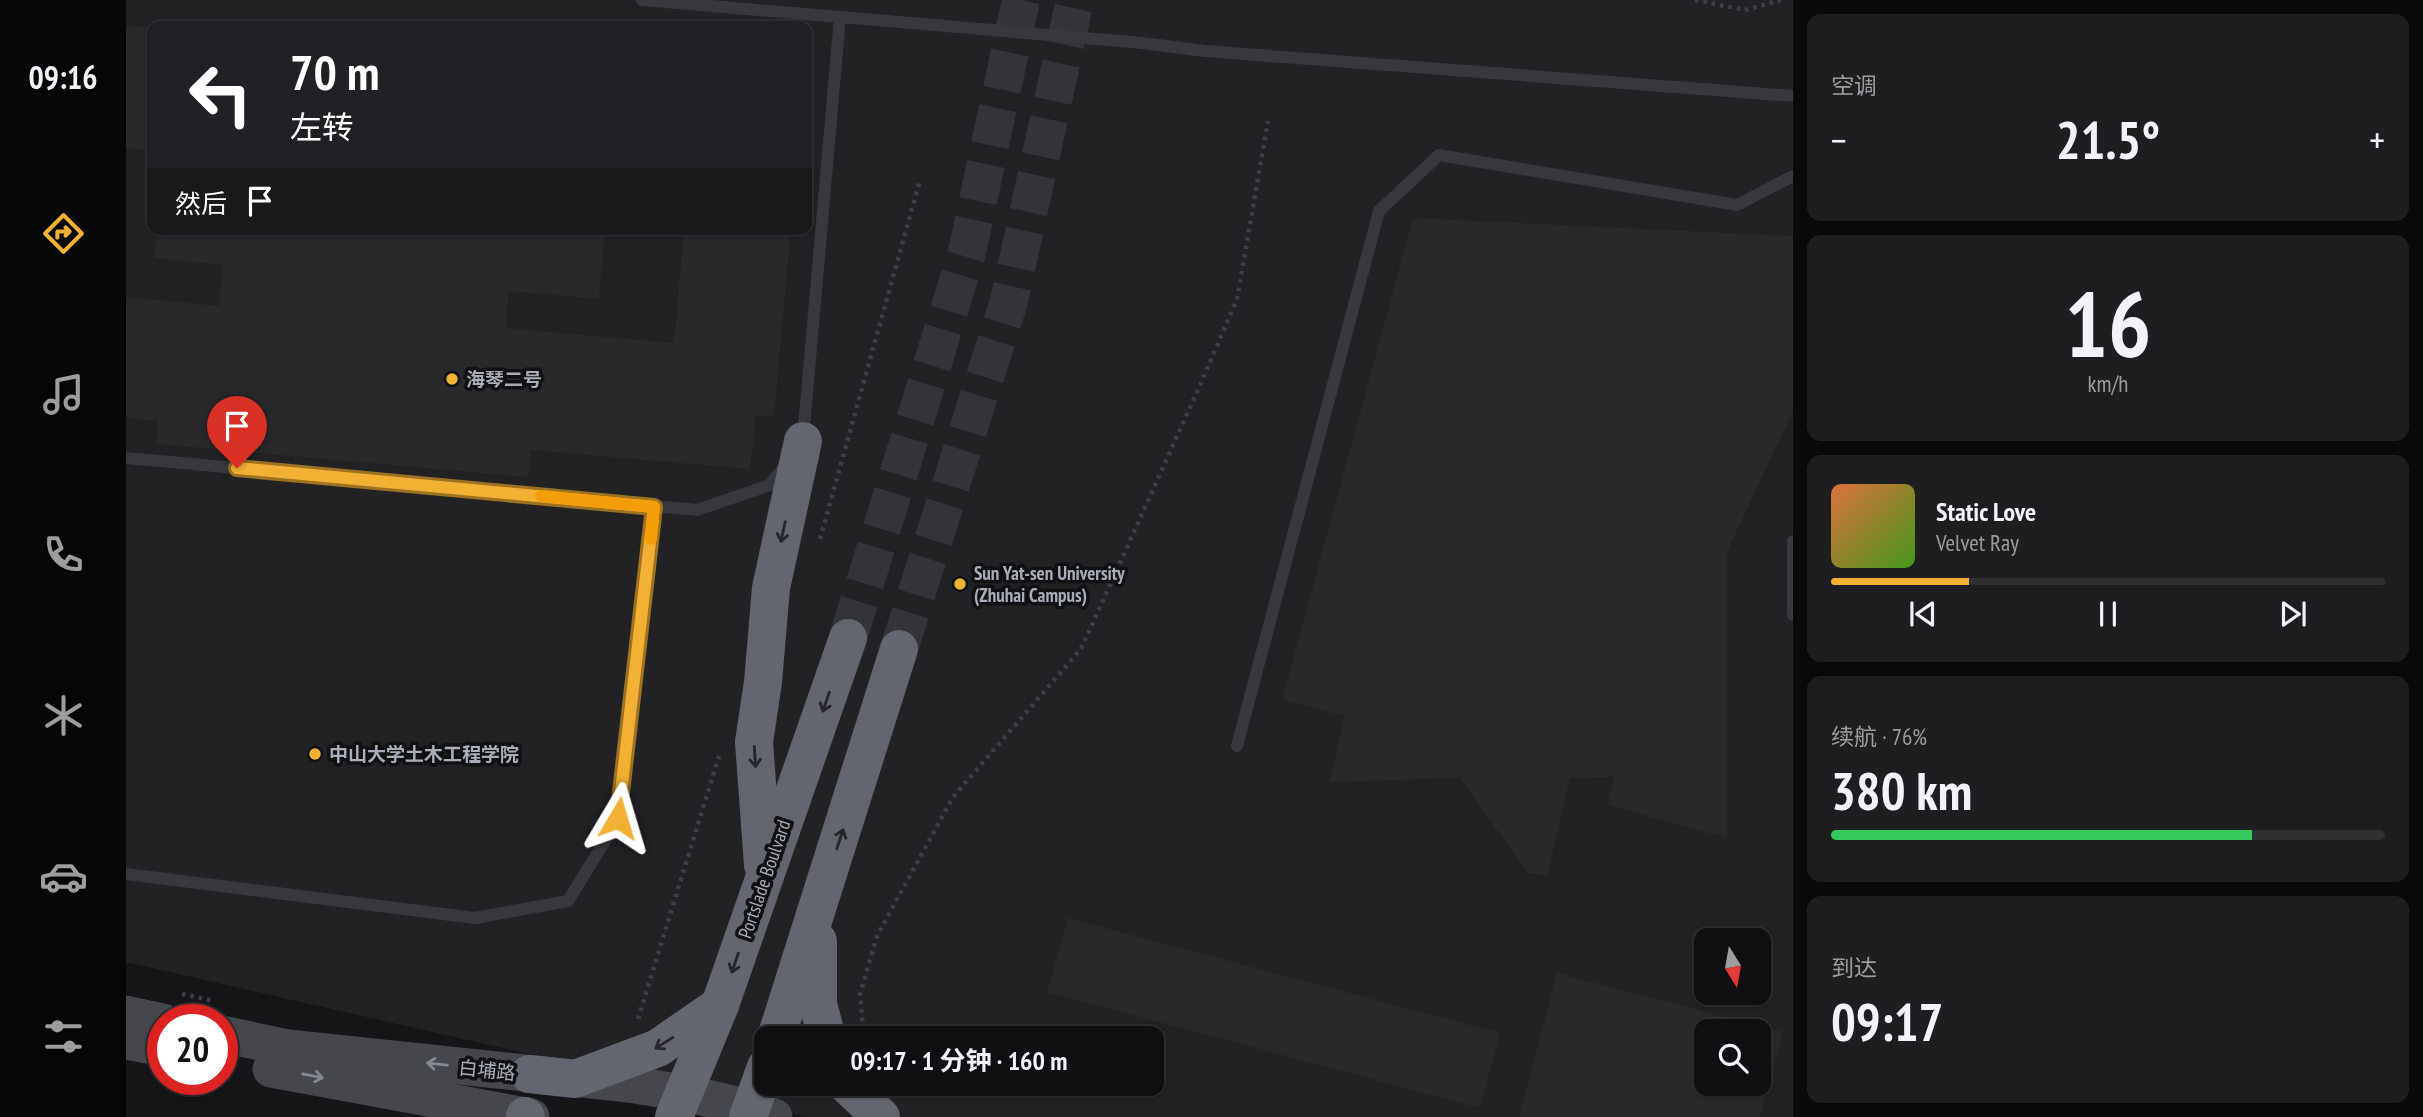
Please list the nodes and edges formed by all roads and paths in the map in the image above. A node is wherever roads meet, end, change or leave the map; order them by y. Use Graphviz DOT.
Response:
graph roads {
  1 [pos="642,0"];
  2 [pos="1695,0"];
  3 [pos="1781,0"];
  4 [pos="840,17"];
  5 [pos="1793,96"];
  6 [pos="1268,121"];
  7 [pos="1793,176"];
  8 [pos="803,441"];
  9 [pos="126,458"];
  10 [pos="654,507"];
  11 [pos="1793,541"];
  12 [pos="1793,615"];
  13 [pos="848,638"];
  14 [pos="900,649"];
  15 [pos="1237,746"];
  16 [pos="126,874"];
  17 [pos="764,879"];
  18 [pos="818,904"];
  19 [pos="720,1005"];
  20 [pos="126,1014"];
  21 [pos="147,1019"];
  22 [pos="780,1026"];
  23 [pos="824,1026"];
  24 [pos="863,1026"];
  25 [pos="238,1037"];
  26 [pos="126,1041"];
  27 [pos="147,1045"];
  28 [pos="238,1062"];
  29 [pos="529,1074"];
  30 [pos="760,1096"];
  31 [pos="859,1096"];
  32 [pos="679,1105"];
  33 [pos="757,1114"];
  34 [pos="528,1117"];
  35 [pos="881,1117"];
  1 -- 4 [label="lane"];
  2 -- 3 [label="path"];
  4 -- 5 [label="lane"];
  4 -- 8 [label="lane"];
  6 -- 24 [label="path"];
  7 -- 15 [label="lane"];
  8 -- 10 [label="lane"];
  8 -- 17 [label="highway, one-way"];
  9 -- 10 [label="lane"];
  10 -- 16 [label="lane"];
  11 -- 12 [label="lane"];
  13 -- 17 [label="highway, Portslade Boulvard, one-way"];
  18 -- 14 [label="highway, one-way"];
  17 -- 19 [label="highway, Portslade Boulvard, one-way"];
  18 -- 22 [label="highway"];
  18 -- 23 [label="highway"];
  19 -- 29 [label="highway, one-way"];
  19 -- 32 [label="highway, Portslade Boulvard"];
  20 -- 21 [label="main road"];
  29 -- 25 [label="main road, 白埔路, one-way"];
  26 -- 27 [label="main road"];
  28 -- 34 [label="main road, 白埔路, one-way"];
  29 -- 32 [label="main road, 白埔路"];
  30 -- 33 [label="highway"];
  31 -- 35 [label="highway"];
  32 -- 33 [label="main road, 白埔路"];
}
